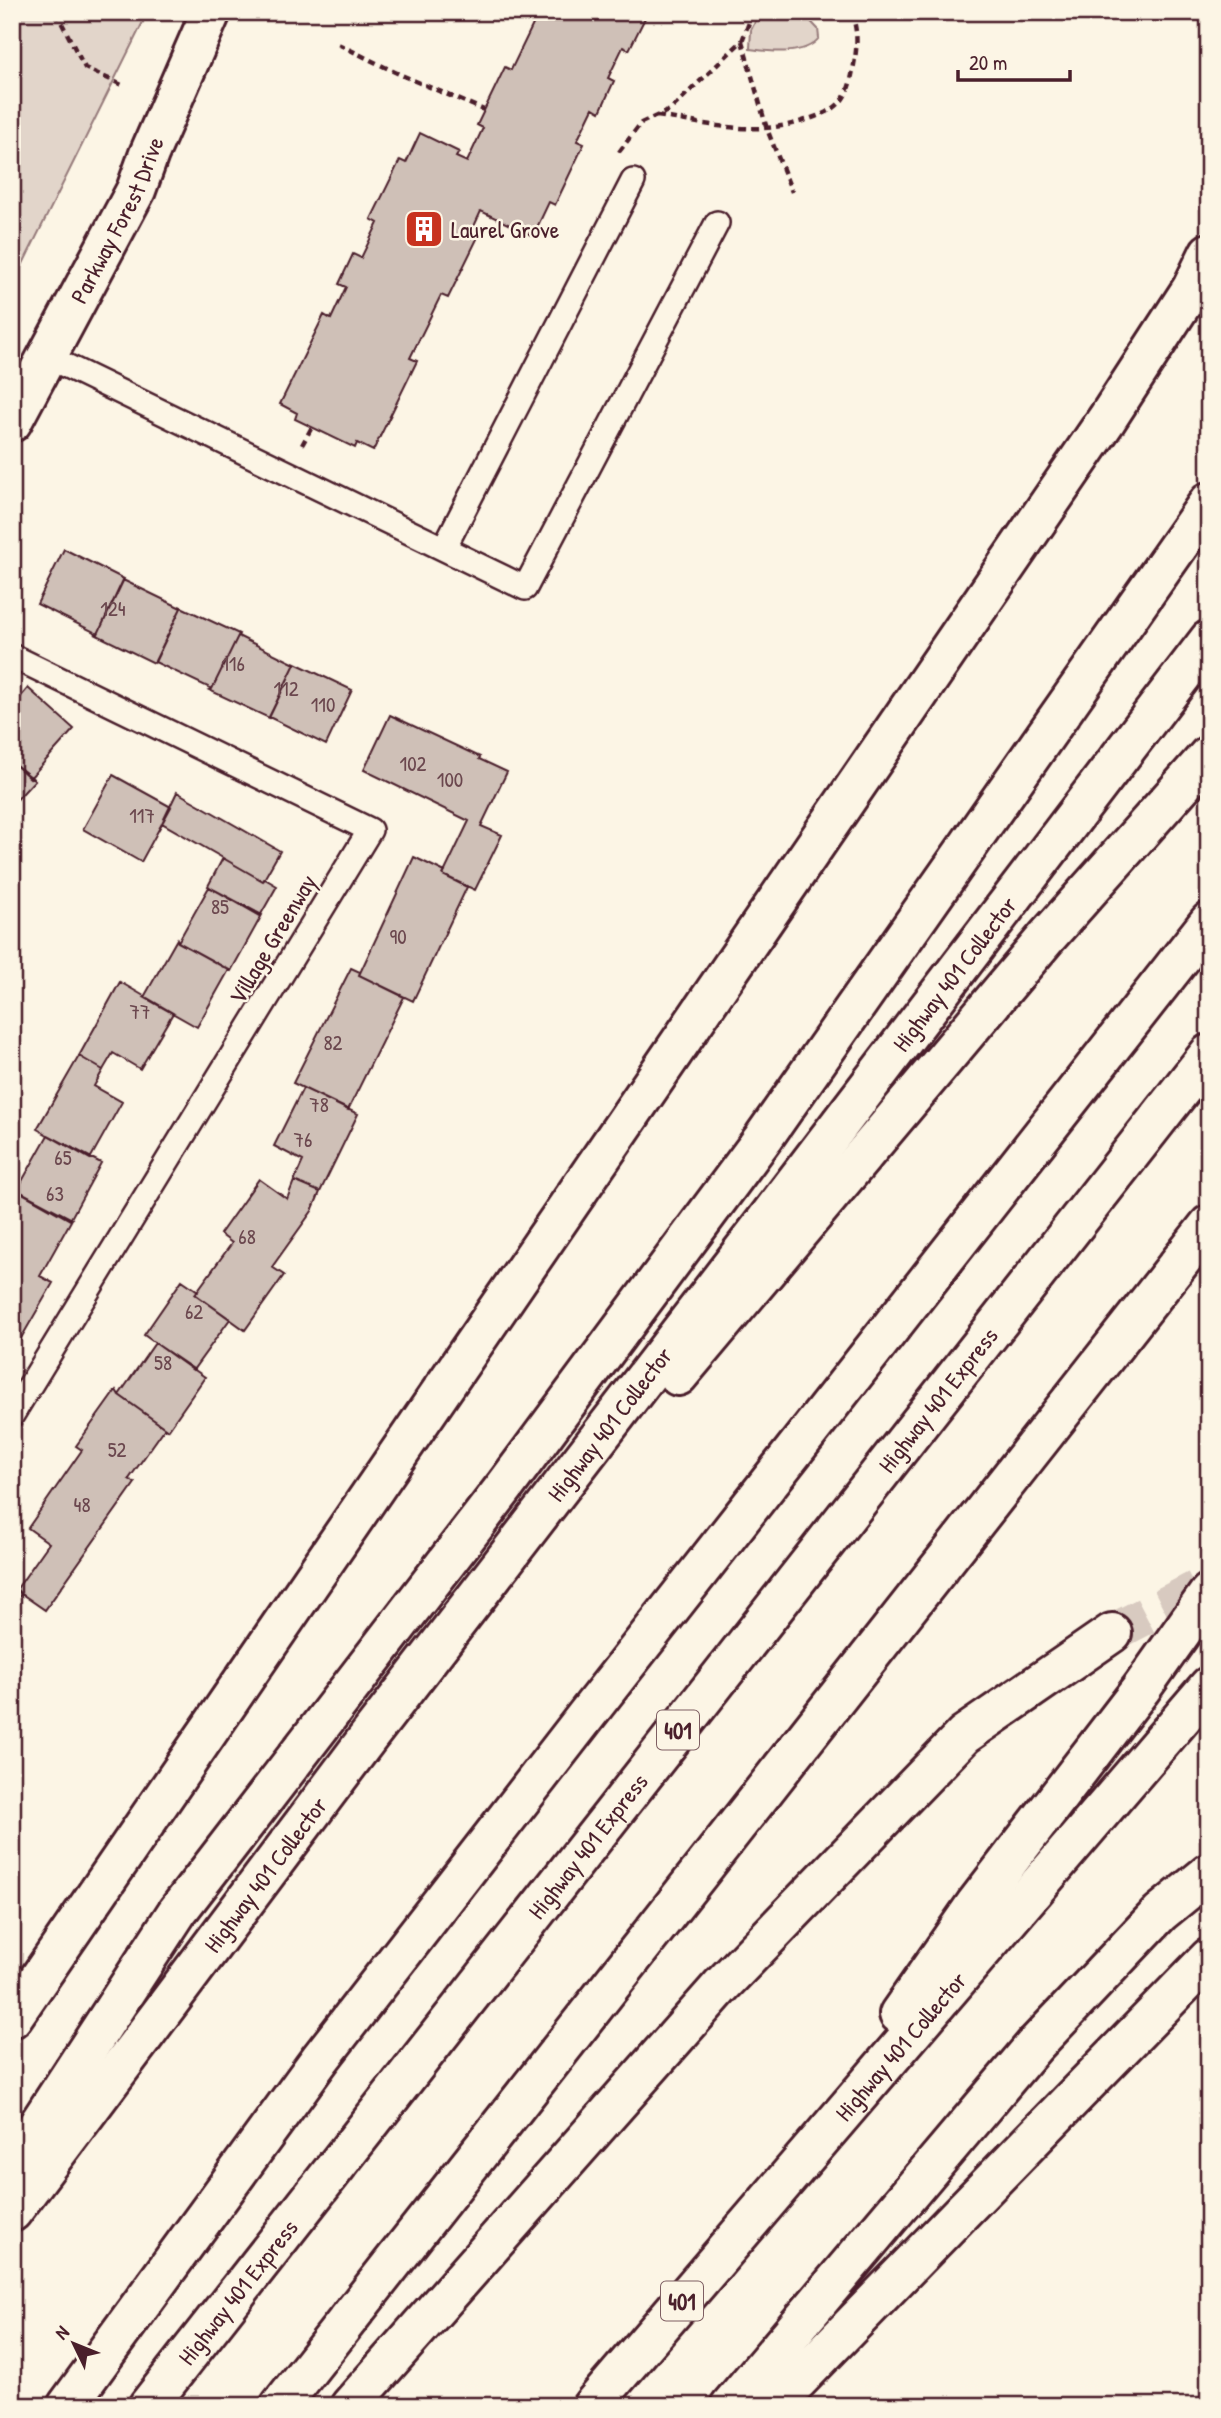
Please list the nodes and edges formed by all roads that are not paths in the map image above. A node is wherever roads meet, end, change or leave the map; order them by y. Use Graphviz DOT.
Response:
graph roads {
  1 [pos="211,12"];
  2 [pos="633,181"];
  3 [pos="717,223"];
  4 [pos="1209,253"];
  5 [pos="48,357"];
  6 [pos="12,422"];
  7 [pos="1209,502"];
  8 [pos="443,548"];
  9 [pos="1209,640"];
  10 [pos="12,656"];
  11 [pos="1209,755"];
  12 [pos="1209,922"];
  13 [pos="1209,1054"];
  14 [pos="1209,1225"];
  15 [pos="12,1415"];
  16 [pos="1209,1593"];
  17 [pos="1112,1633"];
  18 [pos="1209,1686"];
  19 [pos="366,1740"];
  20 [pos="1209,1873"];
  21 [pos="1209,1958"];
  22 [pos="12,2018"];
  23 [pos="12,2165"];
  24 [pos="772,2196"];
  25 [pos="12,2212"];
  26 [pos="67,2406"];
  27 [pos="148,2406"];
  28 [pos="280,2406"];
  29 [pos="351,2406"];
  30 [pos="592,2406"];
  31 [pos="730,2406"];
  32 [pos="773,2406"];
  1 -- 5 [label="main road, Parkway Forest Drive"];
  2 -- 8 [label="lane"];
  3 -- 8 [label="lane"];
  4 -- 22 [label="main road"];
  5 -- 6 [label="main road, Parkway Forest Drive"];
  5 -- 8 [label="lane"];
  7 -- 23 [label="main road"];
  9 -- 19 [label="main road, Highway 401 Collector"];
  10 -- 15 [label="lane, Village Greenway"];
  11 -- 19 [label="main road"];
  12 -- 26 [label="main road"];
  13 -- 27 [label="main road, Highway 401 Express / 401"];
  14 -- 28 [label="main road"];
  16 -- 24 [label="main road"];
  17 -- 29 [label="main road"];
  18 -- 24 [label="main road, Highway 401 Collector / 401"];
  19 -- 25 [label="main road, Highway 401 Collector"];
  20 -- 31 [label="main road"];
  21 -- 32 [label="main road"];
  24 -- 30 [label="main road, Highway 401 Collector / 401"];
}
